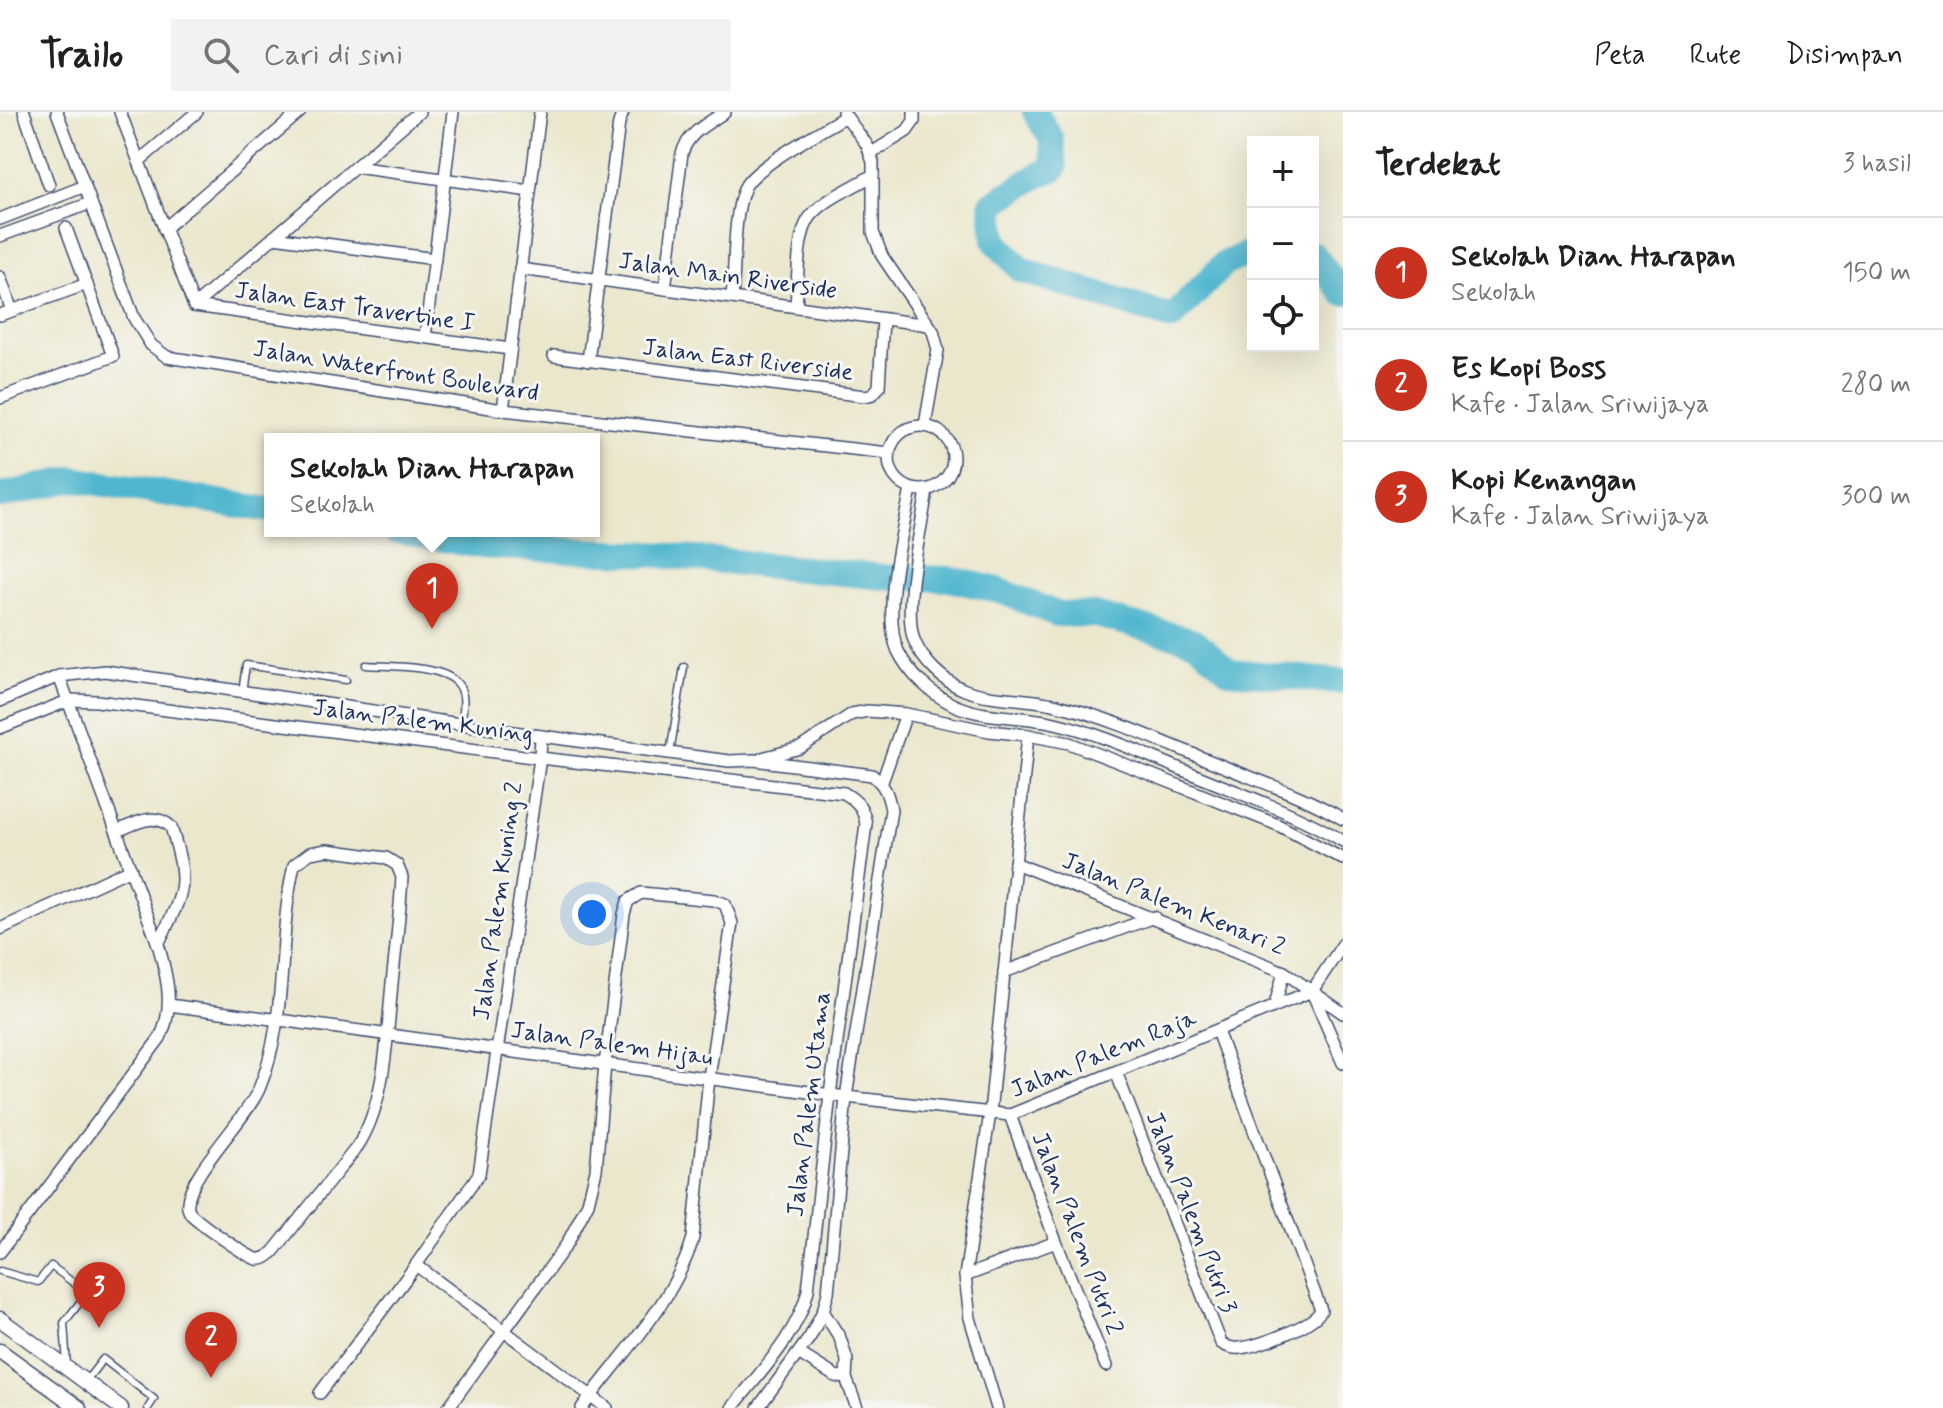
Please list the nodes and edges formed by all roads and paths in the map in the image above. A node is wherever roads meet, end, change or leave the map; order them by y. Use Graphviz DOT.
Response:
graph roads {
  1 [pos="24,112"];
  2 [pos="57,112"];
  3 [pos="120,112"];
  4 [pos="197,112"];
  5 [pos="300,112"];
  6 [pos="419,112"];
  7 [pos="453,112"];
  8 [pos="540,112"];
  9 [pos="623,112"];
  10 [pos="725,112"];
  11 [pos="914,112"];
  12 [pos="845,114"];
  13 [pos="870,154"];
  14 [pos="139,161"];
  15 [pos="355,167"];
  16 [pos="873,175"];
  17 [pos="445,179"];
  18 [pos="49,185"];
  19 [pos="85,186"];
  20 [pos="530,191"];
  21 [pos="91,203"];
  22 [pos="0,219"];
  23 [pos="66,228"];
  24 [pos="164,229"];
  25 [pos="0,236"];
  26 [pos="274,237"];
  27 [pos="435,259"];
  28 [pos="520,269"];
  29 [pos="0,277"];
  30 [pos="599,280"];
  31 [pos="87,284"];
  32 [pos="665,289"];
  33 [pos="732,298"];
  34 [pos="194,306"];
  35 [pos="796,307"];
  36 [pos="12,311"];
  37 [pos="0,315"];
  38 [pos="883,319"];
  39 [pos="929,325"];
  40 [pos="425,337"];
  41 [pos="510,349"];
  42 [pos="554,356"];
  43 [pos="588,361"];
  44 [pos="0,398"];
  45 [pos="503,410"];
  46 [pos="925,425"];
  47 [pos="889,453"];
  48 [pos="911,489"];
  49 [pos="927,490"];
  50 [pos="366,665"];
  51 [pos="684,667"];
  52 [pos="59,676"];
  53 [pos="346,680"];
  54 [pos="242,692"];
  55 [pos="70,700"];
  56 [pos="0,701"];
  57 [pos="906,714"];
  58 [pos="461,724"];
  59 [pos="0,728"];
  60 [pos="1028,735"];
  61 [pos="541,736"];
  62 [pos="670,753"];
  63 [pos="540,758"];
  64 [pos="754,760"];
  65 [pos="884,787"];
  66 [pos="844,793"];
  67 [pos="1343,819"];
  68 [pos="117,831"];
  69 [pos="1343,841"];
  70 [pos="1343,859"];
  71 [pos="1015,863"];
  72 [pos="131,869"];
  73 [pos="1154,917"];
  74 [pos="0,929"];
  75 [pos="158,944"];
  76 [pos="1343,944"];
  77 [pos="1004,972"];
  78 [pos="1284,972"];
  79 [pos="1312,991"];
  80 [pos="169,1005"];
  81 [pos="1275,1005"];
  82 [pos="1343,1013"];
  83 [pos="277,1020"];
  84 [pos="1217,1031"];
  85 [pos="387,1035"];
  86 [pos="499,1050"];
  87 [pos="1343,1063"];
  88 [pos="605,1064"];
  89 [pos="1116,1072"];
  90 [pos="709,1078"];
  91 [pos="830,1095"];
  92 [pos="846,1097"];
  93 [pos="990,1113"];
  94 [pos="1010,1115"];
  95 [pos="1056,1242"];
  96 [pos="0,1252"];
  97 [pos="416,1265"];
  98 [pos="0,1271"];
  99 [pos="965,1276"];
  100 [pos="823,1311"];
  101 [pos="0,1319"];
  102 [pos="505,1332"];
  103 [pos="0,1351"];
  104 [pos="800,1354"];
  105 [pos="1106,1366"];
  106 [pos="67,1368"];
  107 [pos="846,1378"];
  108 [pos="85,1382"];
  109 [pos="320,1393"];
  110 [pos="591,1396"];
  111 [pos="59,1402"];
  112 [pos="78,1408"];
  113 [pos="121,1408"];
  114 [pos="148,1408"];
  115 [pos="448,1408"];
  116 [pos="582,1408"];
  117 [pos="607,1408"];
  118 [pos="732,1408"];
  119 [pos="758,1408"];
  120 [pos="857,1408"];
  121 [pos="997,1408"];
  1 -- 18 [label="street"];
  2 -- 19 [label="street, Jalan Waterfront Boulevard"];
  3 -- 14 [label="street"];
  4 -- 14 [label="street"];
  5 -- 24 [label="street"];
  6 -- 15 [label="street"];
  7 -- 17 [label="street"];
  8 -- 20 [label="street"];
  9 -- 30 [label="street"];
  10 -- 32 [label="street"];
  11 -- 13 [label="street"];
  12 -- 13 [label="street"];
  12 -- 33 [label="street"];
  13 -- 16 [label="street"];
  14 -- 24 [label="street"];
  15 -- 17 [label="street"];
  15 -- 26 [label="street"];
  16 -- 35 [label="street"];
  16 -- 39 [label="street"];
  17 -- 20 [label="street"];
  17 -- 27 [label="street"];
  19 -- 21 [label="street, Jalan Waterfront Boulevard"];
  19 -- 22 [label="street"];
  20 -- 28 [label="street"];
  21 -- 25 [label="street"];
  21 -- 45 [label="street, Jalan Waterfront Boulevard"];
  23 -- 31 [label="street"];
  24 -- 34 [label="street"];
  26 -- 27 [label="street"];
  26 -- 34 [label="street"];
  27 -- 40 [label="street"];
  28 -- 30 [label="street, Jalan Main Riverside"];
  28 -- 41 [label="street"];
  29 -- 36 [label="street"];
  30 -- 32 [label="street, Jalan Main Riverside"];
  30 -- 43 [label="street"];
  31 -- 36 [label="street"];
  31 -- 44 [label="street"];
  32 -- 33 [label="street, Jalan Main Riverside"];
  33 -- 35 [label="street, Jalan Main Riverside"];
  34 -- 40 [label="street, Jalan East Travertine I"];
  35 -- 38 [label="street, Jalan Main Riverside"];
  36 -- 37 [label="street"];
  38 -- 39 [label="street, Jalan Main Riverside"];
  38 -- 43 [label="street, Jalan East Riverside"];
  39 -- 46 [label="street"];
  40 -- 41 [label="street, Jalan East Travertine I"];
  41 -- 45 [label="street"];
  42 -- 43 [label="street, Jalan East Riverside"];
  45 -- 47 [label="street, Jalan Waterfront Boulevard"];
  46 -- 47 [label="street"];
  46 -- 49 [label="street"];
  47 -- 48 [label="street"];
  48 -- 49 [label="street"];
  48 -- 69 [label="street"];
  49 -- 67 [label="street"];
  50 -- 58 [label="lane"];
  51 -- 62 [label="lane"];
  52 -- 54 [label="street, Jalan Palem Kuning"];
  52 -- 55 [label="street"];
  52 -- 56 [label="street, Jalan Palem Kuning"];
  53 -- 54 [label="lane"];
  54 -- 58 [label="street, Jalan Palem Kuning"];
  55 -- 59 [label="street, Jalan Palem Kuning"];
  55 -- 63 [label="street, Jalan Palem Kuning"];
  55 -- 68 [label="street"];
  57 -- 60 [label="street, Jalan Palem Kuning"];
  57 -- 64 [label="street, Jalan Palem Kuning"];
  57 -- 65 [label="street"];
  58 -- 61 [label="street, Jalan Palem Kuning"];
  60 -- 70 [label="street, Jalan Palem Kuning"];
  60 -- 71 [label="street"];
  61 -- 62 [label="street, Jalan Palem Kuning"];
  61 -- 63 [label="street, Jalan Palem Kuning 2"];
  62 -- 64 [label="street, Jalan Palem Kuning"];
  63 -- 66 [label="street, Jalan Palem Kuning"];
  63 -- 86 [label="street, Jalan Palem Kuning 2"];
  64 -- 65 [label="street, Jalan Palem Kuning"];
  65 -- 92 [label="street, Jalan Palem Utama"];
  66 -- 91 [label="street, Jalan Palem Utama"];
  68 -- 72 [label="street"];
  68 -- 75 [label="street"];
  71 -- 73 [label="street, Jalan Palem Kenari 2"];
  71 -- 77 [label="street"];
  72 -- 74 [label="street"];
  72 -- 75 [label="street"];
  73 -- 77 [label="street"];
  73 -- 78 [label="street, Jalan Palem Kenari 2"];
  75 -- 80 [label="street"];
  76 -- 79 [label="street"];
  77 -- 93 [label="street"];
  78 -- 79 [label="street, Jalan Palem Kenari 2"];
  78 -- 81 [label="street"];
  79 -- 81 [label="street, Jalan Palem Raja"];
  79 -- 82 [label="street, Jalan Palem Kenari 2"];
  79 -- 87 [label="street"];
  80 -- 83 [label="street, Jalan Palem Hijau"];
  80 -- 96 [label="street"];
  81 -- 84 [label="street, Jalan Palem Raja"];
  83 -- 85 [label="street, Jalan Palem Hijau"];
  83 -- 85 [label="street"];
  83 -- 85 [label="street"];
  84 -- 89 [label="street, Jalan Palem Raja"];
  84 -- 89 [label="street, Jalan Palem Putri 3"];
  85 -- 86 [label="street, Jalan Palem Hijau"];
  86 -- 88 [label="street, Jalan Palem Hijau"];
  86 -- 97 [label="street, Jalan Palem Kuning 2"];
  88 -- 90 [label="street, Jalan Palem Hijau"];
  88 -- 90 [label="street"];
  88 -- 102 [label="street"];
  89 -- 94 [label="street, Jalan Palem Raja"];
  90 -- 91 [label="street, Jalan Palem Hijau"];
  90 -- 110 [label="street"];
  91 -- 92 [label="street, Jalan Palem Hijau"];
  91 -- 118 [label="street, Jalan Palem Utama"];
  92 -- 93 [label="street, Jalan Palem Raja"];
  92 -- 100 [label="street, Jalan Palem Utama"];
  93 -- 94 [label="street, Jalan Palem Raja"];
  93 -- 99 [label="street"];
  94 -- 95 [label="street, Jalan Palem Putri 2"];
  95 -- 99 [label="street"];
  95 -- 105 [label="street, Jalan Palem Putri 2"];
  97 -- 102 [label="street"];
  97 -- 109 [label="street, Jalan Palem Kuning 2"];
  98 -- 106 [label="lane"];
  99 -- 121 [label="street"];
  100 -- 104 [label="street, Jalan Palem Utama"];
  100 -- 107 [label="street"];
  101 -- 106 [label="street"];
  102 -- 110 [label="street"];
  102 -- 115 [label="street"];
  103 -- 111 [label="street"];
  104 -- 107 [label="street"];
  104 -- 119 [label="street, Jalan Palem Utama"];
  106 -- 108 [label="street"];
  107 -- 120 [label="street"];
  108 -- 113 [label="street"];
  108 -- 114 [label="lane"];
  110 -- 116 [label="street"];
  110 -- 117 [label="street"];
  111 -- 112 [label="street"];
}
